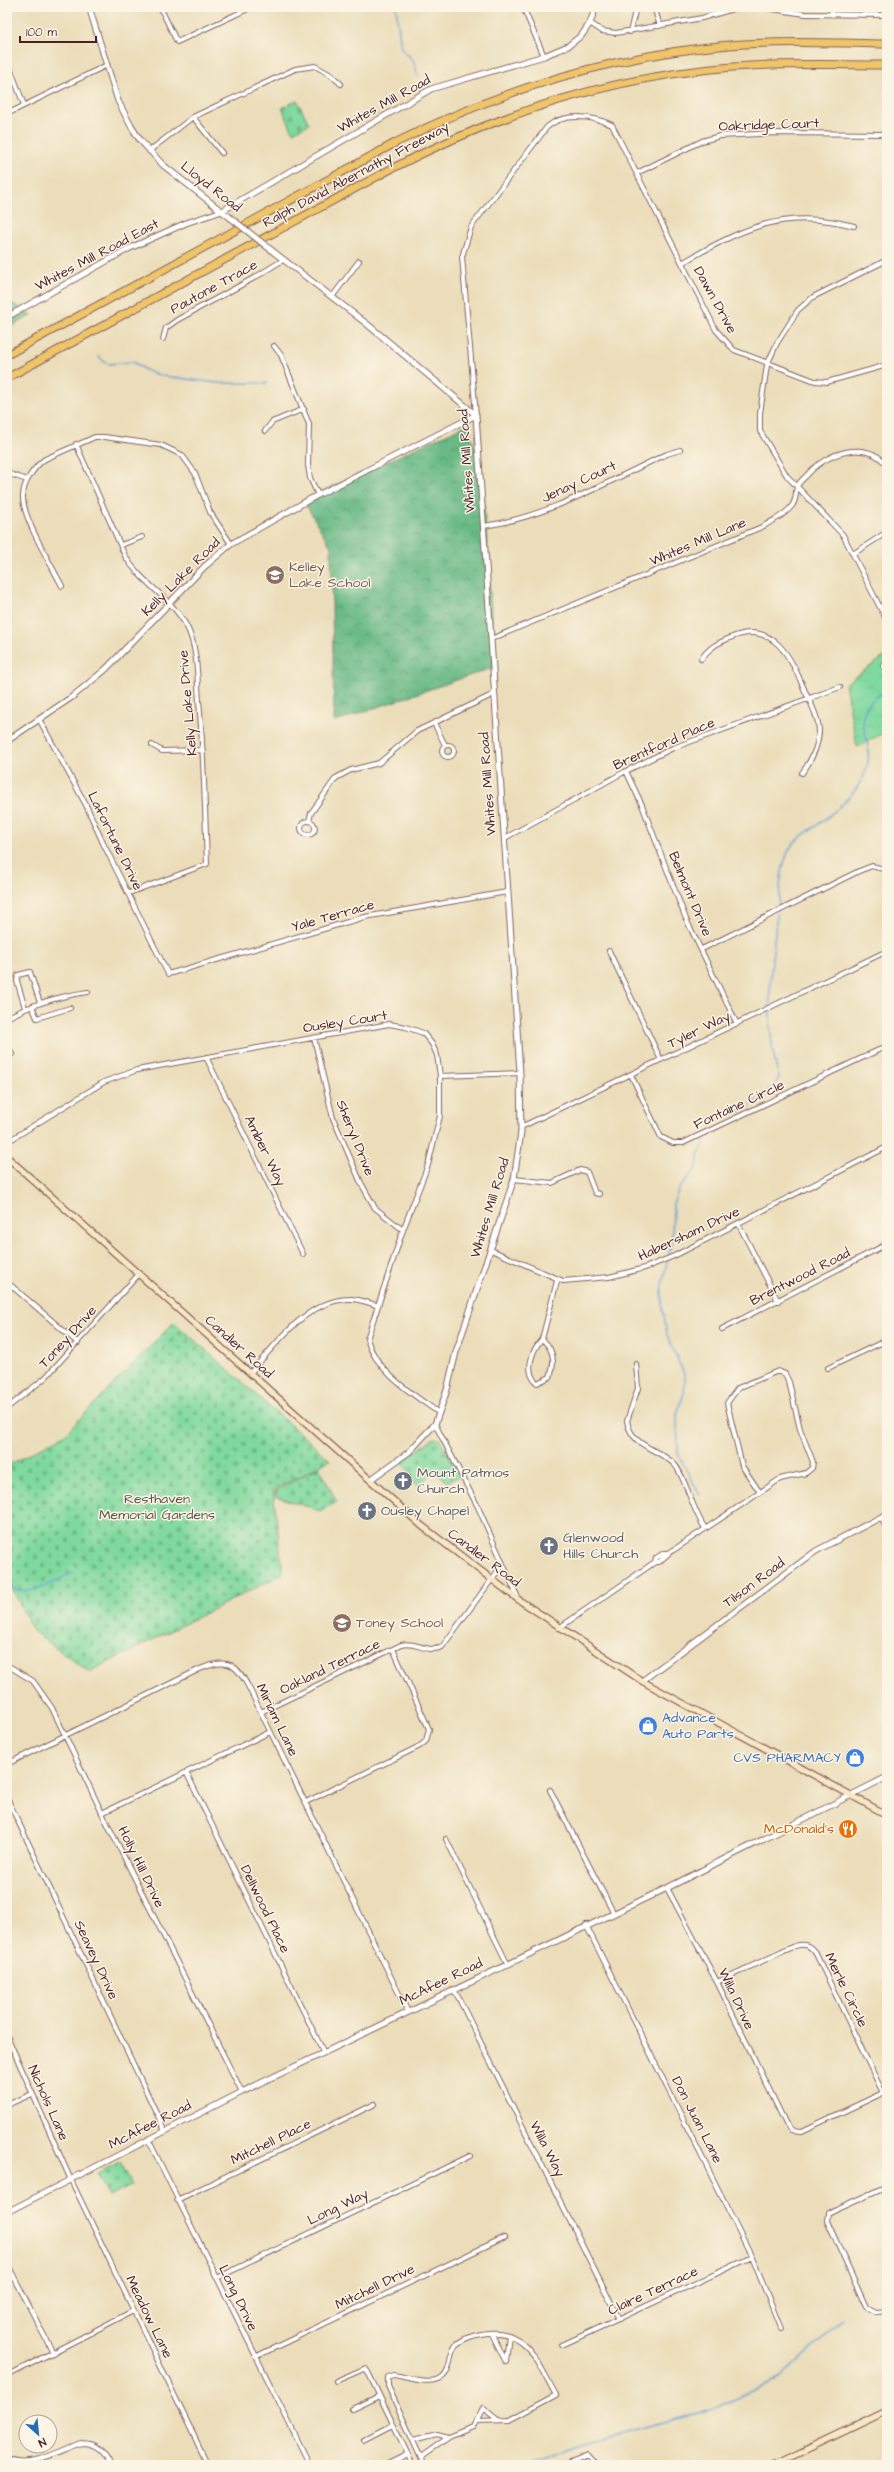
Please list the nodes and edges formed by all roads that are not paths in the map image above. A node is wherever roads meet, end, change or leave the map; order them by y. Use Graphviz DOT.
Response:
graph roads {
  1 [pos="89,7"];
  2 [pos="160,7"];
  3 [pos="252,7"];
  4 [pos="523,7"];
  5 [pos="596,7"];
  6 [pos="636,7"];
  7 [pos="654,7"];
  8 [pos="740,7"];
  9 [pos="759,7"];
  10 [pos="831,7"];
  11 [pos="832,15"];
  12 [pos="887,16"];
  13 [pos="590,23"];
  14 [pos="660,26"];
  15 [pos="630,32"];
  16 [pos="887,44"];
  17 [pos="544,56"];
  18 [pos="7,60"];
  19 [pos="107,65"];
  20 [pos="887,65"];
  21 [pos="341,84"];
  22 [pos="24,105"];
  23 [pos="7,114"];
  24 [pos="193,117"];
  25 [pos="600,120"];
  26 [pos="887,134"];
  27 [pos="149,151"];
  28 [pos="222,153"];
  29 [pos="637,173"];
  30 [pos="222,211"];
  31 [pos="854,226"];
  32 [pos="283,260"];
  33 [pos="887,260"];
  34 [pos="359,261"];
  35 [pos="682,263"];
  36 [pos="332,297"];
  37 [pos="7,317"];
  38 [pos="163,339"];
  39 [pos="274,346"];
  40 [pos="7,355"];
  41 [pos="767,365"];
  42 [pos="887,365"];
  43 [pos="7,378"];
  44 [pos="304,409"];
  45 [pos="476,415"];
  46 [pos="265,430"];
  47 [pos="76,444"];
  48 [pos="680,450"];
  49 [pos="887,465"];
  50 [pos="7,473"];
  51 [pos="27,480"];
  52 [pos="797,487"];
  53 [pos="318,495"];
  54 [pos="484,526"];
  55 [pos="887,532"];
  56 [pos="142,537"];
  57 [pos="231,544"];
  58 [pos="121,545"];
  59 [pos="853,554"];
  60 [pos="62,586"];
  61 [pos="170,603"];
  62 [pos="887,621"];
  63 [pos="491,639"];
  64 [pos="701,659"];
  65 [pos="840,687"];
  66 [pos="494,694"];
  67 [pos="809,699"];
  68 [pos="39,719"];
  69 [pos="434,724"];
  70 [pos="7,741"];
  71 [pos="152,745"];
  72 [pos="445,745"];
  73 [pos="203,750"];
  74 [pos="626,771"];
  75 [pos="802,773"];
  76 [pos="309,821"];
  77 [pos="505,838"];
  78 [pos="887,870"];
  79 [pos="507,892"];
  80 [pos="129,893"];
  81 [pos="702,949"];
  82 [pos="609,951"];
  83 [pos="887,951"];
  84 [pos="168,974"];
  85 [pos="88,992"];
  86 [pos="40,1003"];
  87 [pos="32,1006"];
  88 [pos="25,1008"];
  89 [pos="70,1008"];
  90 [pos="7,1018"];
  91 [pos="737,1024"];
  92 [pos="314,1038"];
  93 [pos="7,1045"];
  94 [pos="887,1046"];
  95 [pos="12,1054"];
  96 [pos="206,1058"];
  97 [pos="661,1060"];
  98 [pos="520,1073"];
  99 [pos="631,1075"];
  100 [pos="440,1076"];
  101 [pos="521,1127"];
  102 [pos="7,1142"];
  103 [pos="887,1147"];
  104 [pos="7,1157"];
  105 [pos="514,1179"];
  106 [pos="600,1194"];
  107 [pos="738,1223"];
  108 [pos="403,1230"];
  109 [pos="887,1244"];
  110 [pos="491,1250"];
  111 [pos="303,1254"];
  112 [pos="139,1274"];
  113 [pos="557,1280"];
  114 [pos="7,1282"];
  115 [pos="778,1301"];
  116 [pos="376,1305"];
  117 [pos="722,1329"];
  118 [pos="542,1340"];
  119 [pos="887,1340"];
  120 [pos="78,1343"];
  121 [pos="636,1364"];
  122 [pos="828,1368"];
  123 [pos="250,1372"];
  124 [pos="7,1408"];
  125 [pos="439,1414"];
  126 [pos="435,1424"];
  127 [pos="370,1480"];
  128 [pos="759,1491"];
  129 [pos="887,1514"];
  130 [pos="881,1517"];
  131 [pos="705,1528"];
  132 [pos="887,1530"];
  133 [pos="503,1564"];
  134 [pos="493,1580"];
  135 [pos="519,1600"];
  136 [pos="559,1628"];
  137 [pos="393,1649"];
  138 [pos="7,1665"];
  139 [pos="642,1681"];
  140 [pos="261,1712"];
  141 [pos="270,1732"];
  142 [pos="67,1736"];
  143 [pos="7,1764"];
  144 [pos="186,1774"];
  145 [pos="887,1777"];
  146 [pos="550,1790"];
  147 [pos="850,1795"];
  148 [pos="7,1798"];
  149 [pos="306,1802"];
  150 [pos="102,1813"];
  151 [pos="887,1815"];
  152 [pos="446,1839"];
  153 [pos="667,1888"];
  154 [pos="613,1912"];
  155 [pos="586,1925"];
  156 [pos="507,1963"];
  157 [pos="717,1982"];
  158 [pos="454,1989"];
  159 [pos="408,2012"];
  160 [pos="7,2036"];
  161 [pos="324,2053"];
  162 [pos="242,2092"];
  163 [pos="885,2092"];
  164 [pos="32,2094"];
  165 [pos="375,2104"];
  166 [pos="7,2105"];
  167 [pos="166,2131"];
  168 [pos="148,2139"];
  169 [pos="470,2156"];
  170 [pos="70,2178"];
  171 [pos="887,2186"];
  172 [pos="177,2200"];
  173 [pos="7,2212"];
  174 [pos="505,2236"];
  175 [pos="752,2257"];
  176 [pos="7,2264"];
  177 [pos="217,2278"];
  178 [pos="133,2311"];
  179 [pos="887,2311"];
  180 [pos="619,2319"];
  181 [pos="781,2329"];
  182 [pos="492,2334"];
  183 [pos="509,2335"];
  184 [pos="562,2344"];
  185 [pos="53,2353"];
  186 [pos="255,2357"];
  187 [pos="7,2376"];
  188 [pos="336,2381"];
  189 [pos="379,2396"];
  190 [pos="352,2409"];
  191 [pos="887,2411"];
  192 [pos="498,2420"];
  193 [pos="476,2421"];
  194 [pos="394,2425"];
  195 [pos="449,2437"];
  196 [pos="364,2440"];
  197 [pos="414,2440"];
  198 [pos="408,2454"];
  199 [pos="421,2457"];
  200 [pos="7,2458"];
  201 [pos="111,2465"];
  202 [pos="208,2465"];
  203 [pos="310,2465"];
  204 [pos="386,2465"];
  205 [pos="413,2465"];
  206 [pos="423,2465"];
  207 [pos="563,2465"];
  208 [pos="597,2465"];
  209 [pos="774,2465"];
  1 -- 19 [label="street, Lloyd Road"];
  2 -- 3 [label="street"];
  4 -- 17 [label="street"];
  5 -- 13 [label="street, Whites Mill Road"];
  6 -- 15 [label="street"];
  7 -- 14 [label="street"];
  8 -- 14 [label="street"];
  9 -- 11 [label="street"];
  10 -- 11 [label="street"];
  11 -- 12 [label="street"];
  13 -- 15 [label="street"];
  13 -- 17 [label="street, Whites Mill Road"];
  14 -- 15 [label="street"];
  16 -- 40 [label="highway, Ralph David Abernathy Freeway"];
  17 -- 30 [label="street, Whites Mill Road"];
  18 -- 22 [label="street"];
  19 -- 22 [label="street"];
  19 -- 27 [label="street, Lloyd Road"];
  20 -- 43 [label="highway, Ralph David Abernathy Freeway"];
  21 -- 24 [label="street"];
  22 -- 23 [label="street"];
  24 -- 27 [label="street"];
  24 -- 28 [label="street"];
  25 -- 29 [label="street, Dawn Drive"];
  25 -- 45 [label="street, Whites Mill Road"];
  26 -- 29 [label="street, Oakridge Court"];
  27 -- 30 [label="street, Lloyd Road"];
  29 -- 35 [label="street, Dawn Drive"];
  30 -- 32 [label="street, Lloyd Road, bridge"];
  30 -- 37 [label="street, Whites Mill Road East"];
  31 -- 35 [label="street"];
  32 -- 36 [label="street, Lloyd Road"];
  32 -- 38 [label="street, Pautone Trace"];
  33 -- 41 [label="street"];
  34 -- 36 [label="street"];
  35 -- 41 [label="street, Dawn Drive"];
  36 -- 45 [label="street, Lloyd Road"];
  39 -- 44 [label="street"];
  41 -- 42 [label="street, Dawn Drive"];
  41 -- 52 [label="street"];
  44 -- 46 [label="street"];
  44 -- 53 [label="street"];
  45 -- 53 [label="street, Kelly Lake Road"];
  45 -- 54 [label="street, Whites Mill Road"];
  47 -- 51 [label="street"];
  47 -- 57 [label="street"];
  47 -- 58 [label="street, Kelly Lake Drive"];
  48 -- 54 [label="street, Jenay Court"];
  49 -- 52 [label="street, Whites Mill Lane"];
  50 -- 51 [label="street"];
  51 -- 60 [label="street"];
  52 -- 59 [label="street"];
  52 -- 63 [label="street, Whites Mill Lane"];
  53 -- 57 [label="street, Kelly Lake Road"];
  54 -- 63 [label="street, Whites Mill Road"];
  55 -- 59 [label="street"];
  56 -- 58 [label="street"];
  57 -- 61 [label="street, Kelly Lake Road"];
  58 -- 61 [label="street, Kelly Lake Drive"];
  59 -- 62 [label="street"];
  61 -- 68 [label="street, Kelly Lake Road"];
  61 -- 73 [label="street, Kelly Lake Drive"];
  63 -- 66 [label="street, Whites Mill Road"];
  64 -- 67 [label="street"];
  65 -- 67 [label="street, Brentford Place"];
  66 -- 69 [label="street"];
  66 -- 77 [label="street, Whites Mill Road"];
  67 -- 74 [label="street, Brentford Place"];
  67 -- 75 [label="street"];
  68 -- 70 [label="street, Kelly Lake Road"];
  68 -- 80 [label="street, Lafortune Drive"];
  69 -- 72 [label="street"];
  69 -- 76 [label="street"];
  71 -- 73 [label="street"];
  73 -- 80 [label="street, Kelly Lake Drive"];
  74 -- 77 [label="street, Brentford Place"];
  74 -- 81 [label="street, Belmont Drive"];
  77 -- 79 [label="street, Whites Mill Road"];
  78 -- 81 [label="street"];
  79 -- 84 [label="street, Yale Terrace"];
  79 -- 98 [label="street, Whites Mill Road"];
  80 -- 84 [label="street, Lafortune Drive"];
  81 -- 91 [label="street, Belmont Drive"];
  82 -- 97 [label="street"];
  83 -- 91 [label="street, Tyler Way"];
  85 -- 86 [label="street"];
  86 -- 87 [label="street"];
  86 -- 88 [label="street"];
  87 -- 88 [label="street"];
  87 -- 89 [label="street"];
  88 -- 90 [label="street"];
  91 -- 97 [label="street, Tyler Way"];
  92 -- 96 [label="street, Ousley Court"];
  92 -- 100 [label="street, Ousley Court"];
  92 -- 108 [label="street, Sheryl Drive"];
  93 -- 95 [label="street"];
  94 -- 99 [label="street, Fontaine Circle"];
  96 -- 102 [label="street, Ousley Court"];
  96 -- 111 [label="street, Amber Way"];
  97 -- 99 [label="street, Tyler Way"];
  98 -- 100 [label="street"];
  98 -- 101 [label="street, Whites Mill Road"];
  99 -- 101 [label="street, Tyler Way"];
  100 -- 108 [label="street, Ousley Court"];
  101 -- 105 [label="street, Whites Mill Road"];
  103 -- 107 [label="street, Habersham Drive"];
  104 -- 112 [label="main road, Candler Road"];
  105 -- 106 [label="street"];
  105 -- 110 [label="street, Whites Mill Road"];
  107 -- 113 [label="street, Habersham Drive"];
  107 -- 115 [label="street"];
  108 -- 116 [label="street, Ousley Court"];
  109 -- 115 [label="street, Brentwood Road"];
  110 -- 113 [label="street"];
  110 -- 125 [label="street, Whites Mill Road"];
  112 -- 120 [label="street, Toney Drive"];
  112 -- 123 [label="main road, Candler Road"];
  113 -- 118 [label="street"];
  114 -- 120 [label="street"];
  115 -- 117 [label="street, Brentwood Road"];
  116 -- 123 [label="street"];
  116 -- 125 [label="street, Ousley Court"];
  118 -- 118 [label="street"];
  119 -- 122 [label="street"];
  120 -- 124 [label="street, Toney Drive"];
  121 -- 131 [label="street"];
  123 -- 127 [label="main road, Candler Road"];
  125 -- 126 [label="street, Whites Mill Road"];
  126 -- 127 [label="street, Whites Mill Road"];
  126 -- 133 [label="street"];
  127 -- 134 [label="main road, Candler Road"];
  128 -- 128 [label="street"];
  128 -- 131 [label="street"];
  129 -- 130 [label="street, Tilson Road"];
  130 -- 132 [label="street"];
  130 -- 139 [label="street, Tilson Road"];
  131 -- 136 [label="street"];
  133 -- 134 [label="street, Oakland Terrace"];
  133 -- 135 [label="street"];
  134 -- 135 [label="main road, Candler Road"];
  134 -- 137 [label="street, Oakland Terrace"];
  135 -- 136 [label="main road, Candler Road"];
  136 -- 139 [label="main road, Candler Road"];
  137 -- 140 [label="street, Oakland Terrace"];
  137 -- 149 [label="street"];
  138 -- 142 [label="street, Holly Hill Drive"];
  139 -- 147 [label="main road, Candler Road"];
  140 -- 141 [label="street, Miriam Lane"];
  140 -- 142 [label="street, Miriam Lane"];
  141 -- 144 [label="street"];
  141 -- 149 [label="street, Miriam Lane"];
  142 -- 143 [label="street, Miriam Lane"];
  142 -- 150 [label="street, Holly Hill Drive"];
  144 -- 150 [label="street"];
  144 -- 161 [label="street, Dellwood Place"];
  145 -- 147 [label="street, McAfee Road"];
  146 -- 154 [label="street"];
  147 -- 151 [label="main road, Candler Road"];
  147 -- 153 [label="street, McAfee Road"];
  148 -- 167 [label="street, Seavey Drive"];
  149 -- 159 [label="street, Miriam Lane"];
  150 -- 162 [label="street, Holly Hill Drive"];
  152 -- 156 [label="street"];
  153 -- 154 [label="street, McAfee Road"];
  153 -- 157 [label="street, Willa Drive"];
  154 -- 155 [label="street, McAfee Road"];
  155 -- 156 [label="street, McAfee Road"];
  155 -- 175 [label="street, Don Juan Lane"];
  156 -- 158 [label="street, McAfee Road"];
  157 -- 163 [label="street, Merle Circle"];
  157 -- 163 [label="street, Willa Drive"];
  158 -- 159 [label="street, McAfee Road"];
  158 -- 180 [label="street, Willa Way"];
  159 -- 161 [label="street, McAfee Road"];
  160 -- 164 [label="street, Nichols Lane"];
  161 -- 162 [label="street, McAfee Road"];
  162 -- 167 [label="street, McAfee Road"];
  164 -- 166 [label="street"];
  164 -- 170 [label="street, Nichols Lane"];
  165 -- 172 [label="street, Mitchell Place"];
  167 -- 168 [label="street, McAfee Road"];
  168 -- 170 [label="street, McAfee Road"];
  168 -- 172 [label="street, Long Drive"];
  169 -- 177 [label="street, Long Way"];
  170 -- 173 [label="street, McAfee Road"];
  170 -- 178 [label="street, Meadow Lane"];
  171 -- 179 [label="street"];
  172 -- 177 [label="street, Long Drive"];
  174 -- 186 [label="street, Mitchell Drive"];
  175 -- 180 [label="street, Claire Terrace"];
  175 -- 181 [label="street, Don Juan Lane"];
  176 -- 185 [label="street"];
  177 -- 186 [label="street, Long Drive"];
  178 -- 185 [label="street"];
  178 -- 202 [label="street, Meadow Lane"];
  180 -- 184 [label="street, Claire Terrace"];
  182 -- 183 [label="street"];
  182 -- 183 [label="street"];
  182 -- 197 [label="street"];
  183 -- 192 [label="street"];
  185 -- 187 [label="street"];
  186 -- 203 [label="street, Long Drive"];
  188 -- 189 [label="street"];
  189 -- 190 [label="street"];
  189 -- 194 [label="street"];
  191 -- 209 [label="main road"];
  192 -- 193 [label="street"];
  192 -- 193 [label="street"];
  193 -- 195 [label="street"];
  194 -- 196 [label="street"];
  194 -- 198 [label="street"];
  195 -- 197 [label="street"];
  195 -- 199 [label="street"];
  197 -- 199 [label="street"];
  198 -- 204 [label="street"];
  198 -- 205 [label="street"];
  199 -- 206 [label="street"];
  200 -- 201 [label="street"];
  207 -- 208 [label="street"];
}
